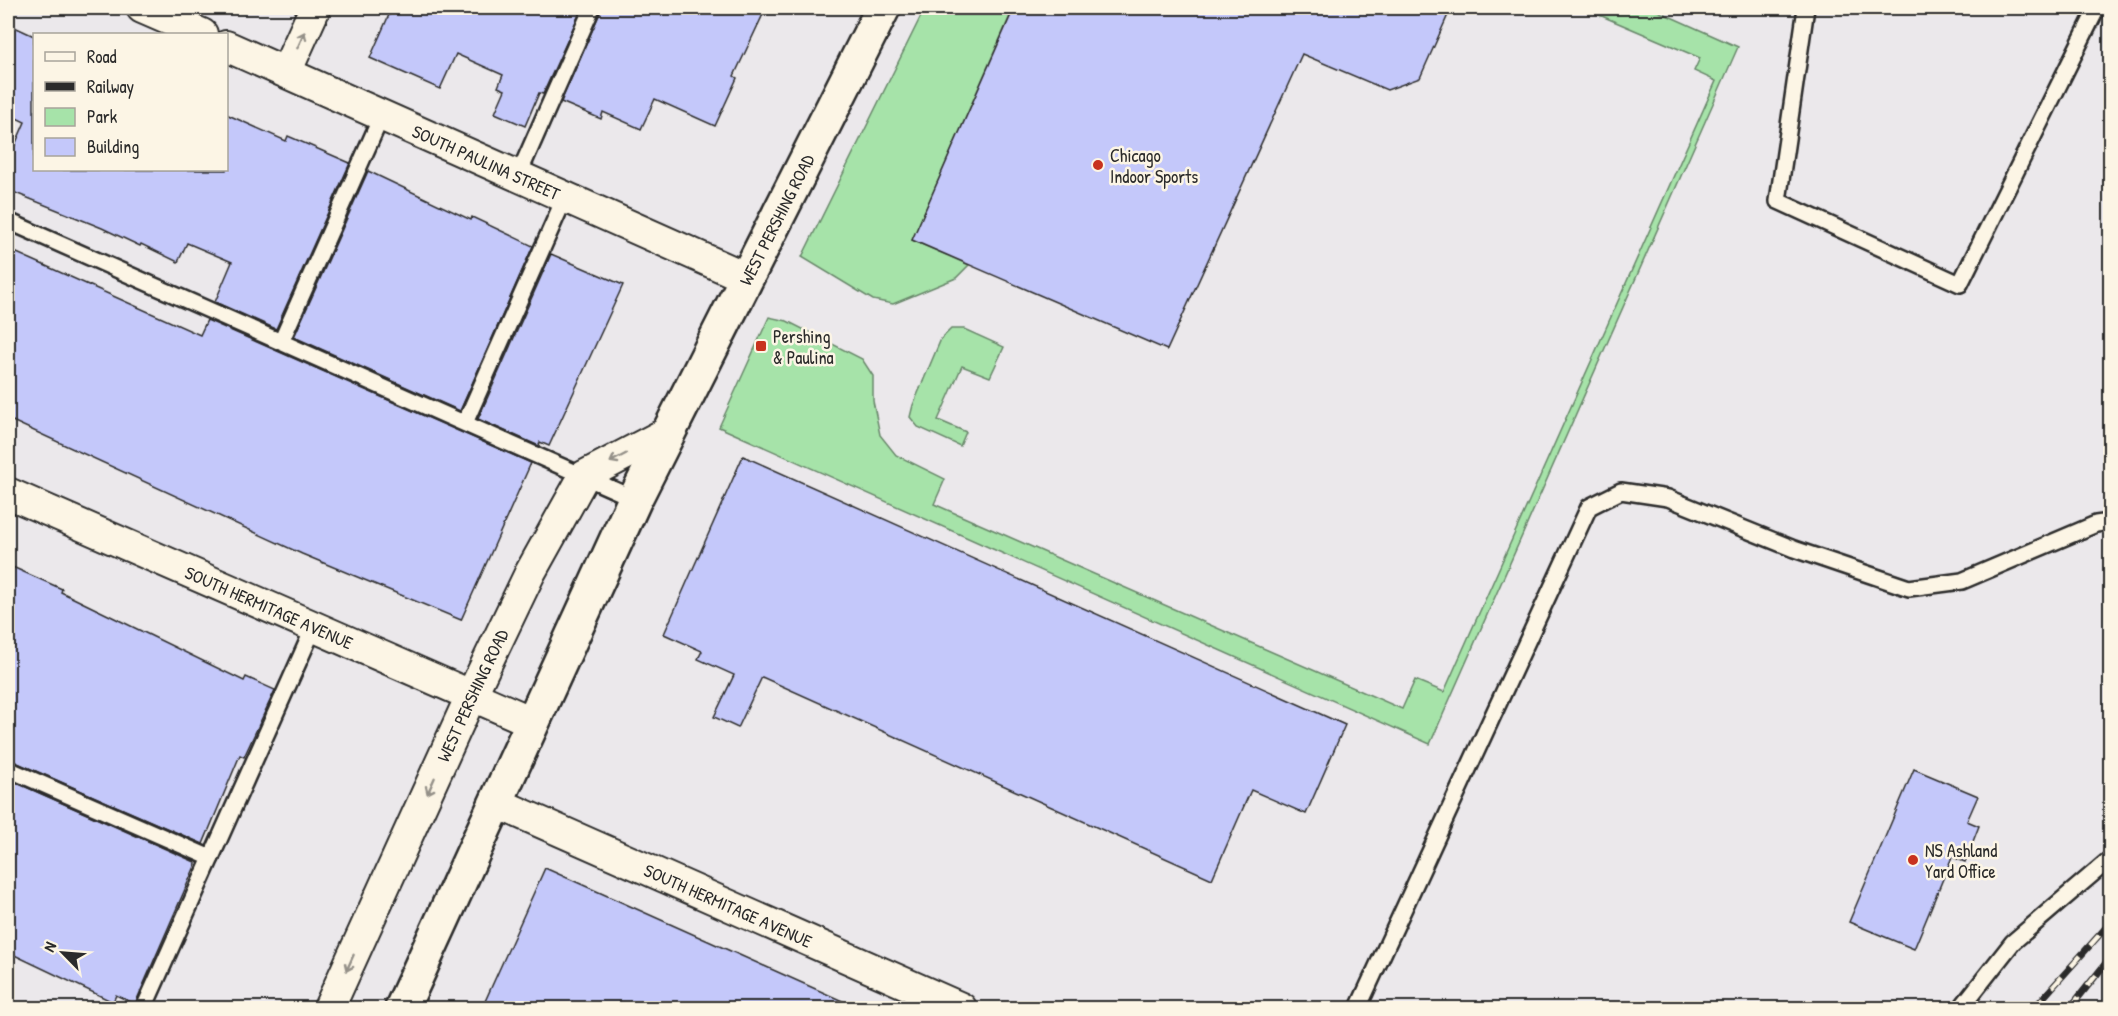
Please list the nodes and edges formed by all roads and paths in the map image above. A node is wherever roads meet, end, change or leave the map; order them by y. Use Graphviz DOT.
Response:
graph roads {
  1 [pos="142,8"];
  2 [pos="315,8"];
  3 [pos="592,8"];
  4 [pos="883,8"];
  5 [pos="1806,8"];
  6 [pos="2097,8"];
  7 [pos="200,33"];
  8 [pos="228,47"];
  9 [pos="286,72"];
  10 [pos="382,115"];
  11 [pos="518,176"];
  12 [pos="566,197"];
  13 [pos="8,221"];
  14 [pos="747,278"];
  15 [pos="280,342"];
  16 [pos="465,423"];
  17 [pos="670,431"];
  18 [pos="584,476"];
  19 [pos="8,493"];
  20 [pos="635,499"];
  21 [pos="2110,522"];
  22 [pos="314,627"];
  23 [pos="471,696"];
  24 [pos="532,722"];
  25 [pos="8,769"];
  26 [pos="495,802"];
  27 [pos="211,858"];
  28 [pos="2110,859"];
  29 [pos="144,1008"];
  30 [pos="329,1008"];
  31 [pos="402,1008"];
  32 [pos="961,1008"];
  33 [pos="1358,1008"];
  34 [pos="1961,1008"];
  1 -- 7 [label="street"];
  9 -- 2 [label="street, one-way"];
  3 -- 11 [label="lane"];
  4 -- 14 [label="main road, WEST PERSHING ROAD"];
  5 -- 6 [label="lane"];
  8 -- 9 [label="street, SOUTH PAULINA STREET"];
  9 -- 10 [label="street, SOUTH PAULINA STREET"];
  10 -- 11 [label="street, SOUTH PAULINA STREET"];
  10 -- 15 [label="lane"];
  11 -- 12 [label="street, SOUTH PAULINA STREET"];
  12 -- 14 [label="street, SOUTH PAULINA STREET"];
  12 -- 16 [label="lane"];
  13 -- 15 [label="lane"];
  14 -- 17 [label="main road, WEST PERSHING ROAD"];
  15 -- 16 [label="lane"];
  16 -- 18 [label="lane"];
  17 -- 18 [label="street, one-way"];
  17 -- 20 [label="main road, WEST PERSHING ROAD"];
  18 -- 20 [label="lane"];
  18 -- 23 [label="street, WEST PERSHING ROAD"];
  19 -- 22 [label="street, SOUTH HERMITAGE AVENUE"];
  20 -- 24 [label="main road, WEST PERSHING ROAD"];
  21 -- 33 [label="lane"];
  22 -- 23 [label="street, SOUTH HERMITAGE AVENUE"];
  22 -- 27 [label="lane"];
  23 -- 24 [label="street, SOUTH HERMITAGE AVENUE"];
  23 -- 30 [label="street, WEST PERSHING ROAD, one-way"];
  24 -- 26 [label="main road, WEST PERSHING ROAD"];
  25 -- 27 [label="lane"];
  26 -- 31 [label="main road, WEST PERSHING ROAD"];
  26 -- 32 [label="street, SOUTH HERMITAGE AVENUE"];
  27 -- 29 [label="lane"];
  28 -- 34 [label="lane"];
}
